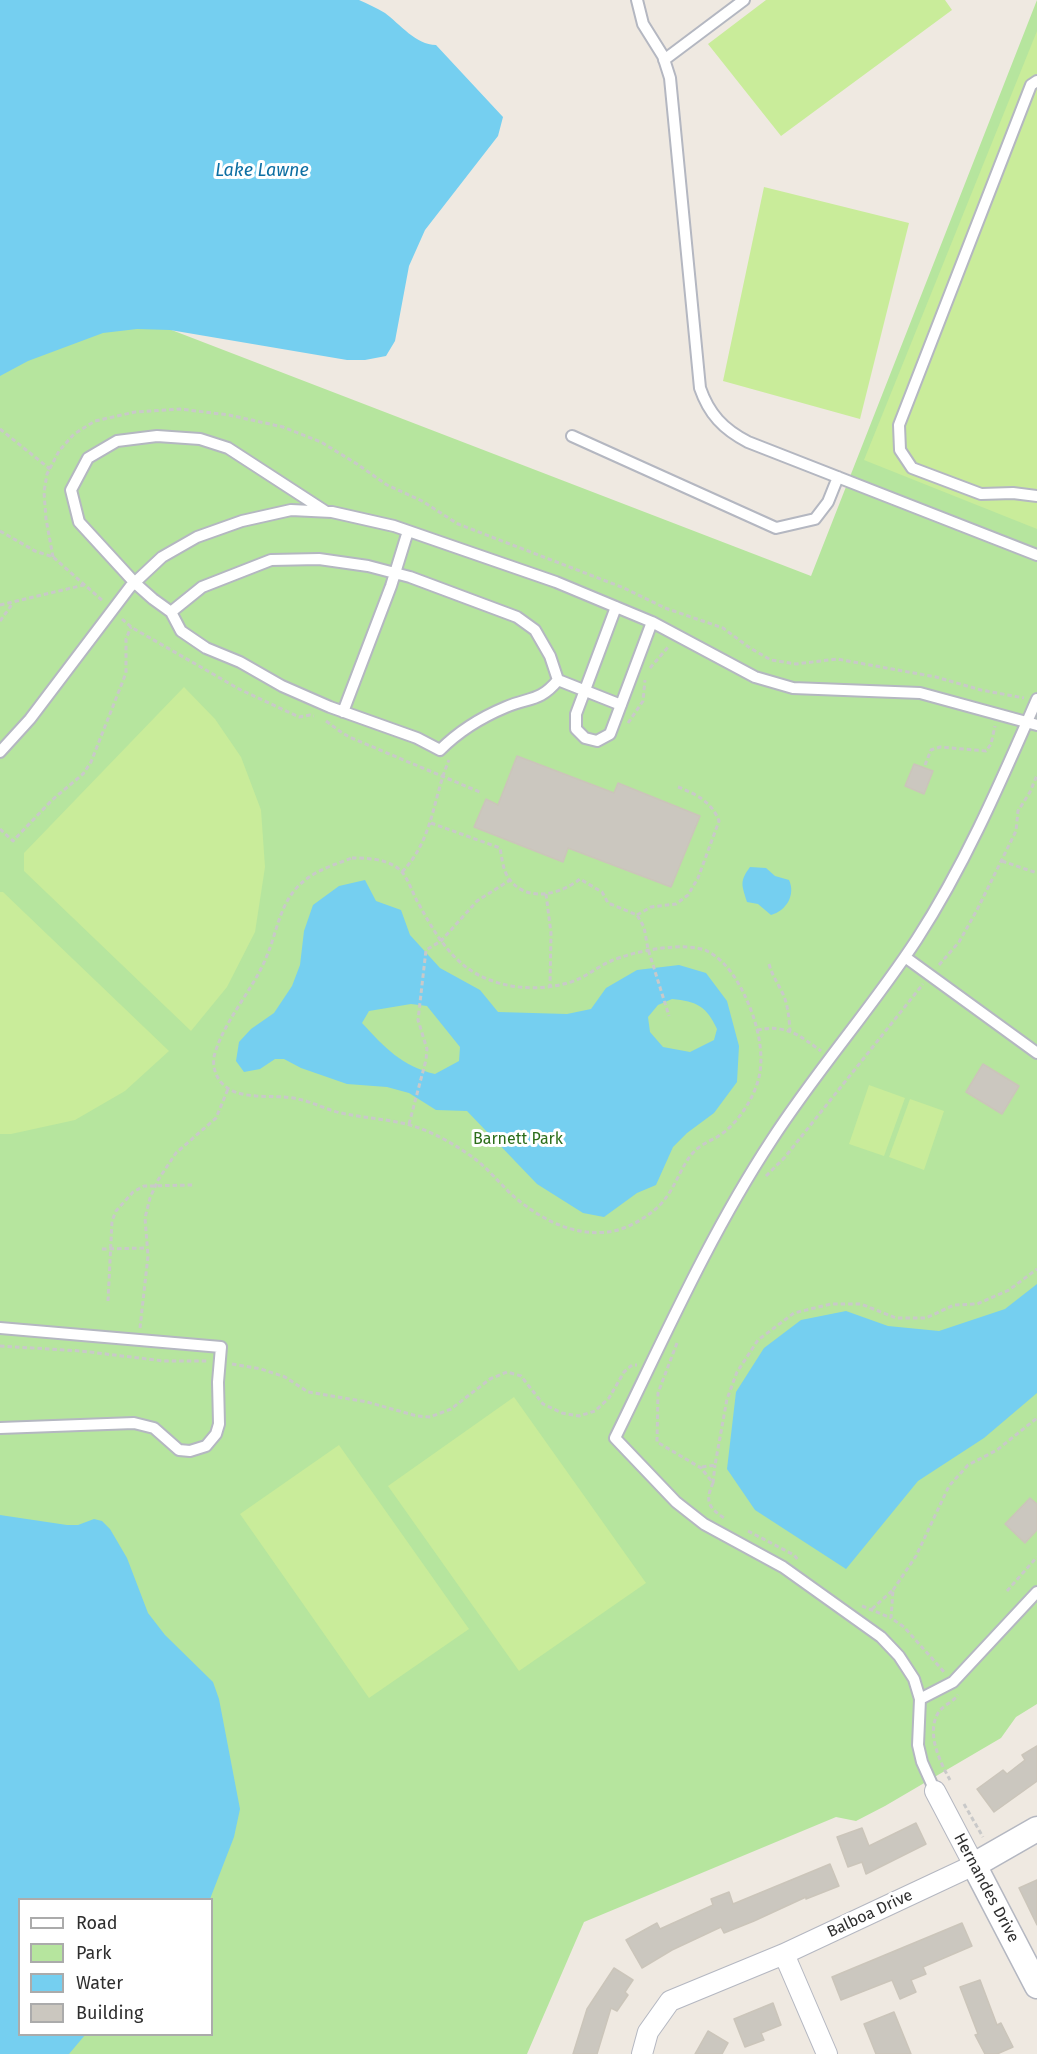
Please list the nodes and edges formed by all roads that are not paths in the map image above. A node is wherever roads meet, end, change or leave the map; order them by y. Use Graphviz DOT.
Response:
graph roads {
  1 [pos="637,0"];
  2 [pos="744,0"];
  3 [pos="664,60"];
  4 [pos="1037,81"];
  5 [pos="572,436"];
  6 [pos="838,477"];
  7 [pos="1037,496"];
  8 [pos="325,512"];
  9 [pos="408,531"];
  10 [pos="1036,551"];
  11 [pos="394,573"];
  12 [pos="135,583"];
  13 [pos="616,607"];
  14 [pos="171,612"];
  15 [pos="652,622"];
  16 [pos="558,680"];
  17 [pos="585,690"];
  18 [pos="1037,699"];
  19 [pos="621,705"];
  20 [pos="344,712"];
  21 [pos="1032,723"];
  22 [pos="0,752"];
  23 [pos="904,957"];
  24 [pos="1037,1053"];
  25 [pos="0,1328"];
  26 [pos="0,1428"];
  27 [pos="1037,1592"];
  28 [pos="920,1699"];
  29 [pos="943,1787"];
  30 [pos="1037,1829"];
  31 [pos="983,1860"];
  32 [pos="784,1954"];
  33 [pos="1037,1986"];
  34 [pos="642,2054"];
  35 [pos="827,2054"];
  1 -- 3 [label="lane"];
  2 -- 3 [label="lane"];
  3 -- 6 [label="lane"];
  4 -- 7 [label="lane"];
  5 -- 6 [label="lane"];
  6 -- 10 [label="lane"];
  8 -- 9 [label="lane"];
  8 -- 12 [label="lane"];
  8 -- 12 [label="lane"];
  9 -- 11 [label="lane"];
  9 -- 13 [label="lane"];
  11 -- 14 [label="lane"];
  11 -- 16 [label="lane"];
  11 -- 20 [label="lane"];
  12 -- 14 [label="lane"];
  12 -- 22 [label="lane"];
  13 -- 15 [label="lane"];
  13 -- 17 [label="lane"];
  14 -- 20 [label="lane"];
  15 -- 19 [label="lane"];
  15 -- 21 [label="lane"];
  16 -- 17 [label="lane"];
  16 -- 20 [label="lane"];
  17 -- 19 [label="lane"];
  17 -- 19 [label="lane"];
  18 -- 21 [label="lane"];
  21 -- 23 [label="lane"];
  23 -- 24 [label="lane"];
  23 -- 28 [label="lane"];
  25 -- 26 [label="lane"];
  27 -- 28 [label="lane"];
  28 -- 29 [label="lane"];
  29 -- 31 [label="street, Hernandes Drive"];
  30 -- 31 [label="street, Balboa Drive"];
  31 -- 32 [label="street, Balboa Drive"];
  31 -- 33 [label="street, Hernandes Drive"];
  32 -- 34 [label="street, Balboa Drive"];
  32 -- 35 [label="street"];
}
